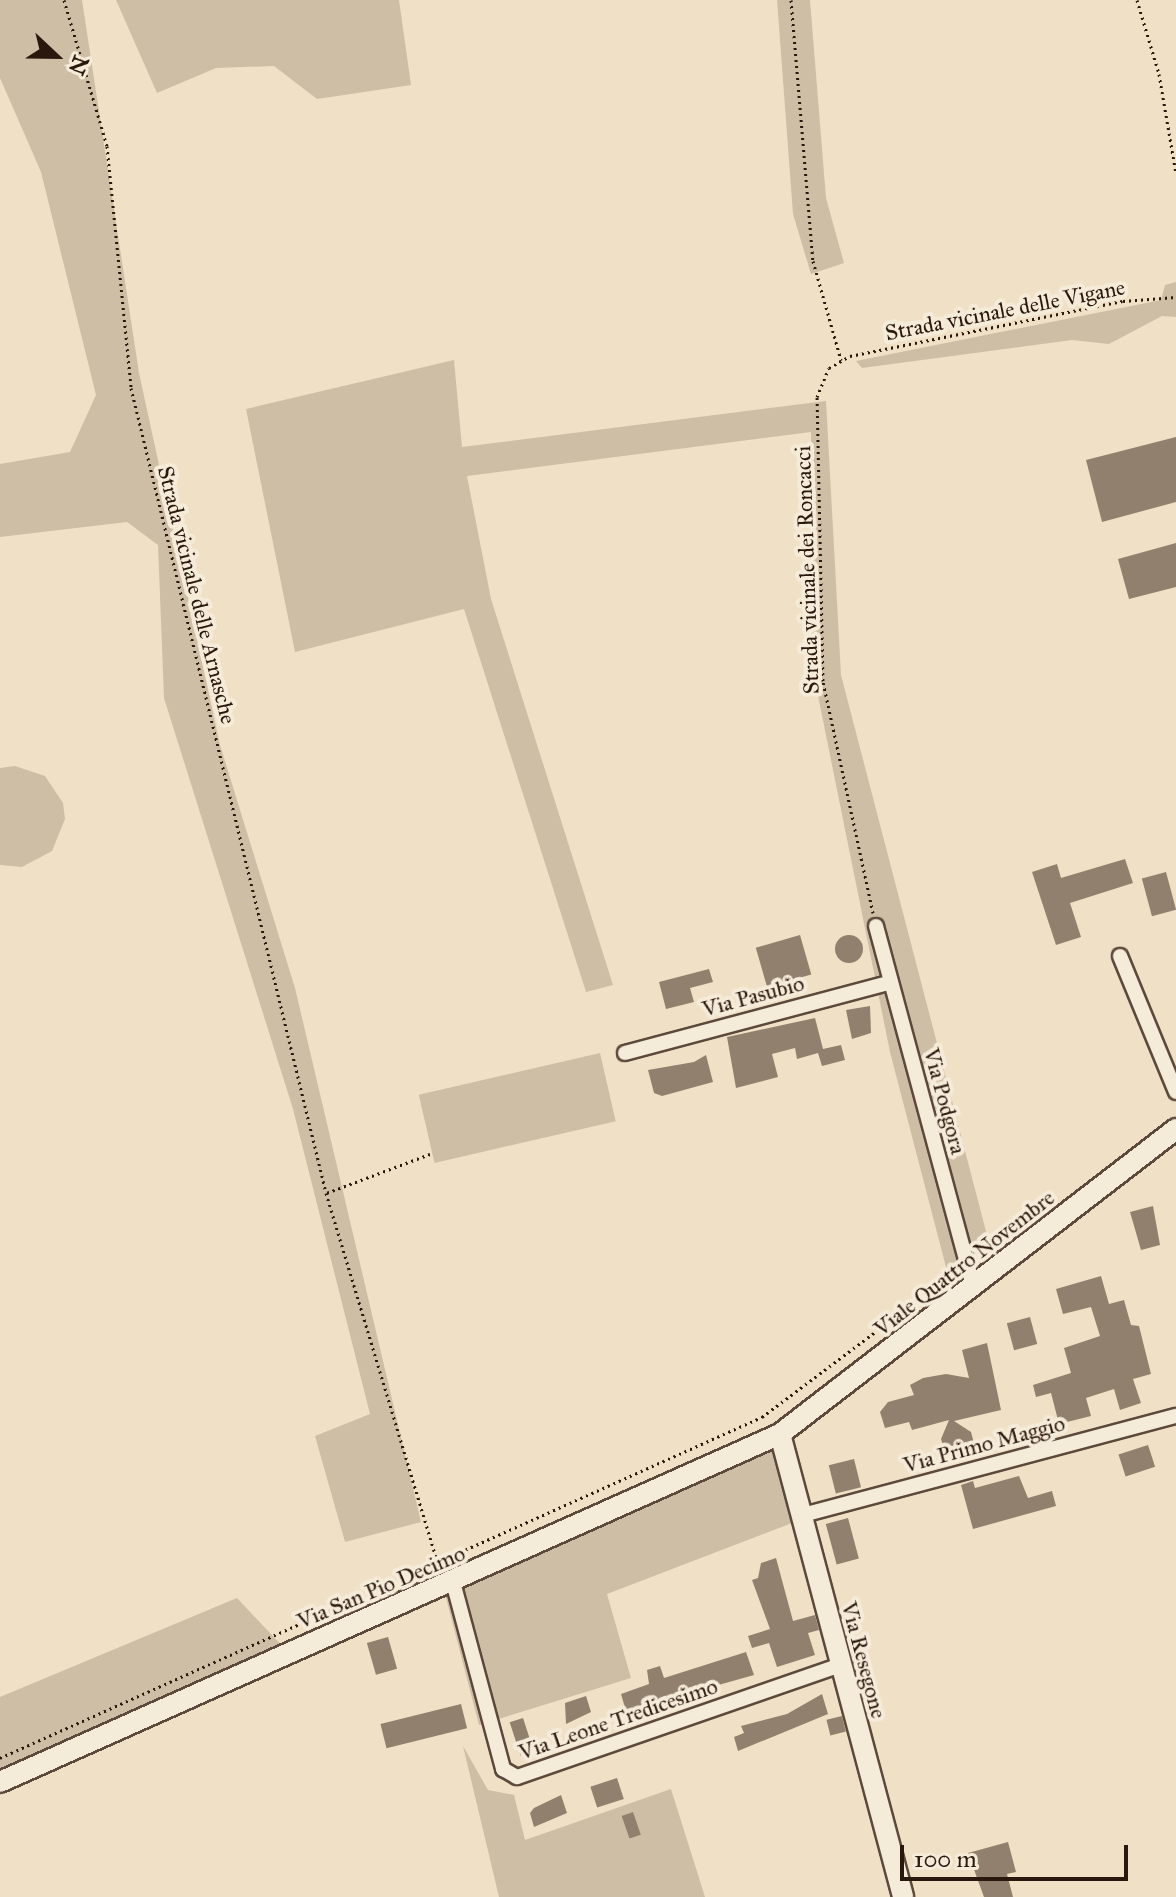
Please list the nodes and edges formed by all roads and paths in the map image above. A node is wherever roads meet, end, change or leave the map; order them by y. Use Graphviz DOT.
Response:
graph roads {
  1 [pos="64,0"];
  2 [pos="791,0"];
  3 [pos="1137,0"];
  4 [pos="1176,173"];
  5 [pos="1176,297"];
  6 [pos="841,360"];
  7 [pos="876,926"];
  8 [pos="1120,956"];
  9 [pos="891,982"];
  10 [pos="625,1053"];
  11 [pos="1176,1092"];
  12 [pos="1176,1129"];
  13 [pos="430,1154"];
  14 [pos="326,1193"];
  15 [pos="1040,1210"];
  16 [pos="965,1264"];
  17 [pos="973,1286"];
  18 [pos="1176,1416"];
  19 [pos="780,1434"];
  20 [pos="803,1515"];
  21 [pos="435,1563"];
  22 [pos="453,1582"];
  23 [pos="840,1665"];
  24 [pos="0,1758"];
  25 [pos="0,1782"];
  26 [pos="903,1897"];
  1 -- 14 [label="path, Strada vicinale delle Arnasche"];
  2 -- 6 [label="path"];
  3 -- 4 [label="path"];
  5 -- 6 [label="path, Strada vicinale delle Vigane"];
  6 -- 7 [label="path, Strada vicinale dei Roncacci"];
  7 -- 9 [label="street, Via Podgora"];
  8 -- 11 [label="street"];
  9 -- 10 [label="street, Via Pasubio"];
  9 -- 16 [label="street, Via Podgora"];
  12 -- 17 [label="street, Viale Quattro Novembre"];
  13 -- 14 [label="path"];
  14 -- 21 [label="path, Strada vicinale delle Arnasche"];
  15 -- 16 [label="path"];
  16 -- 17 [label="street, Via Podgora"];
  16 -- 21 [label="path"];
  17 -- 19 [label="street, Viale Quattro Novembre"];
  18 -- 20 [label="street, Via Primo Maggio"];
  19 -- 20 [label="street, Via Resegone"];
  19 -- 22 [label="street, Via San Pio Decimo"];
  20 -- 23 [label="street, Via Resegone"];
  21 -- 22 [label="path"];
  21 -- 24 [label="path"];
  22 -- 23 [label="street, Via Leone Tredicesimo"];
  22 -- 25 [label="street, Via San Pio Decimo"];
  23 -- 26 [label="street, Via Resegone"];
}
